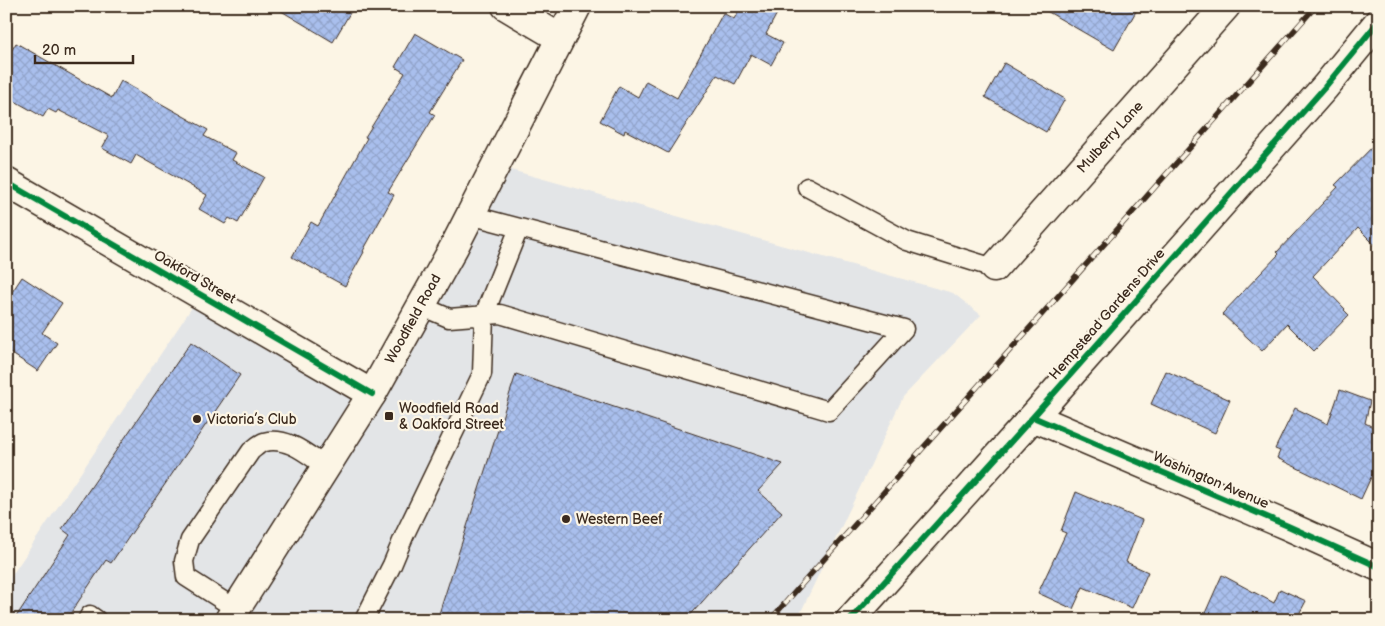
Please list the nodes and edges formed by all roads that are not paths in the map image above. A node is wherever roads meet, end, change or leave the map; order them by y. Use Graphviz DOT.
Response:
graph roads {
  1 [pos="506,6"];
  2 [pos="576,6"];
  3 [pos="1226,6"];
  4 [pos="1379,21"];
  5 [pos="560,38"];
  6 [pos="6,182"];
  7 [pos="807,187"];
  8 [pos="470,215"];
  9 [pos="519,228"];
  10 [pos="994,268"];
  11 [pos="421,306"];
  12 [pos="484,315"];
  13 [pos="372,394"];
  14 [pos="1033,417"];
  15 [pos="326,467"];
  16 [pos="1379,567"];
  17 [pos="232,614"];
  18 [pos="87,620"];
  19 [pos="97,620"];
  20 [pos="364,620"];
  21 [pos="850,620"];
  1 -- 5 [label="street"];
  2 -- 5 [label="street, Woodfield Road"];
  3 -- 10 [label="street, Mulberry Lane"];
  4 -- 14 [label="street, Hempstead Gardens Drive"];
  5 -- 8 [label="street, Woodfield Road"];
  6 -- 13 [label="street, Oakford Street"];
  7 -- 10 [label="lane"];
  8 -- 9 [label="lane"];
  8 -- 11 [label="street, Woodfield Road"];
  9 -- 12 [label="lane"];
  9 -- 12 [label="lane"];
  11 -- 12 [label="lane"];
  11 -- 13 [label="street, Woodfield Road"];
  12 -- 20 [label="lane"];
  13 -- 15 [label="street, Woodfield Road"];
  14 -- 16 [label="street, Washington Avenue"];
  14 -- 21 [label="street, Hempstead Gardens Drive"];
  15 -- 17 [label="street, Woodfield Road"];
  15 -- 17 [label="lane"];
  18 -- 19 [label="lane"];
}
